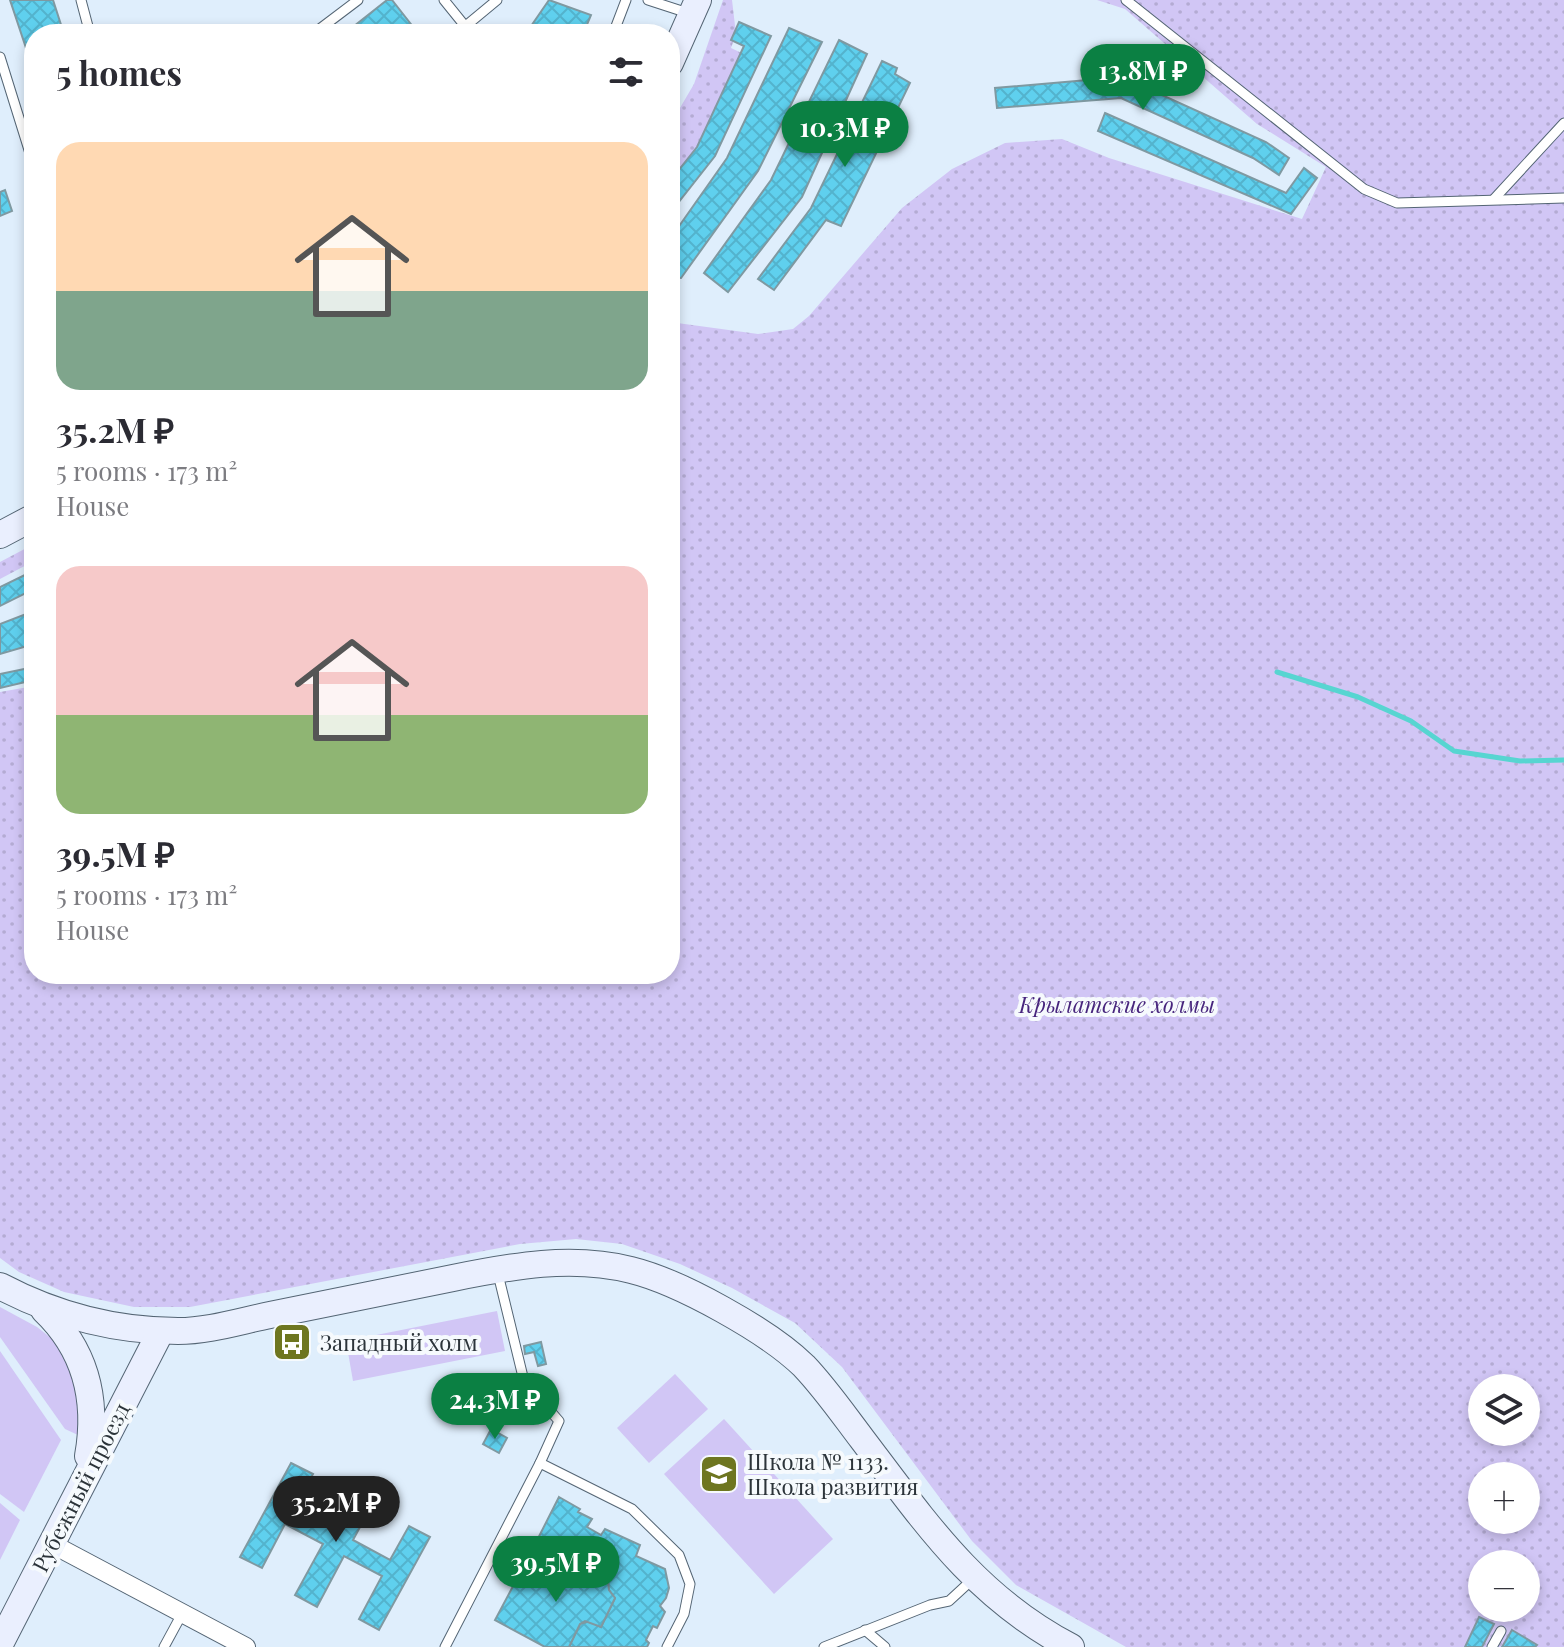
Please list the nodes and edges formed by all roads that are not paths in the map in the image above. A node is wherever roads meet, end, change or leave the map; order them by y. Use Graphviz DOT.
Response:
graph roads {
  1 [pos="81,0"];
  2 [pos="358,0"];
  3 [pos="444,0"];
  4 [pos="497,0"];
  5 [pos="626,0"];
  6 [pos="648,0"];
  7 [pos="1126,0"];
  8 [pos="695,7"];
  9 [pos="87,24"];
  10 [pos="326,24"];
  11 [pos="463,24"];
  12 [pos="467,24"];
  13 [pos="617,24"];
  14 [pos="680,41"];
  15 [pos="0,57"];
  16 [pos="1564,123"];
  17 [pos="24,134"];
  18 [pos="1564,198"];
  19 [pos="1494,199"];
  20 [pos="24,522"];
  21 [pos="0,535"];
  22 [pos="497,1270"];
  23 [pos="0,1286"];
  24 [pos="41,1307"];
  25 [pos="161,1331"];
  26 [pos="540,1463"];
  27 [pos="84,1479"];
  28 [pos="52,1544"];
  29 [pos="974,1578"];
  30 [pos="183,1612"];
  31 [pos="865,1630"];
  32 [pos="1501,1631"];
  33 [pos="0,1644"];
  34 [pos="164,1647"];
  35 [pos="246,1647"];
  36 [pos="445,1647"];
  37 [pos="667,1647"];
  38 [pos="824,1647"];
  39 [pos="885,1647"];
  40 [pos="1071,1647"];
  41 [pos="1492,1647"];
  1 -- 9 [label="lane"];
  2 -- 10 [label="lane"];
  3 -- 11 [label="lane"];
  4 -- 12 [label="lane"];
  5 -- 13 [label="lane"];
  6 -- 8 [label="lane"];
  7 -- 19 [label="lane"];
  8 -- 14 [label="street"];
  15 -- 17 [label="lane"];
  16 -- 19 [label="lane"];
  18 -- 19 [label="lane"];
  20 -- 21 [label="street"];
  22 -- 25 [label="street"];
  22 -- 26 [label="lane"];
  22 -- 29 [label="street"];
  23 -- 24 [label="street"];
  24 -- 25 [label="street"];
  24 -- 27 [label="street"];
  25 -- 27 [label="street, Рубежный проезд"];
  26 -- 36 [label="lane"];
  26 -- 37 [label="lane"];
  27 -- 28 [label="street, Рубежный проезд"];
  28 -- 30 [label="street"];
  28 -- 33 [label="street, Рубежный проезд"];
  29 -- 31 [label="lane"];
  29 -- 40 [label="street"];
  30 -- 34 [label="lane"];
  30 -- 35 [label="street"];
  31 -- 38 [label="lane"];
  31 -- 39 [label="lane"];
  32 -- 41 [label="lane"];
}
